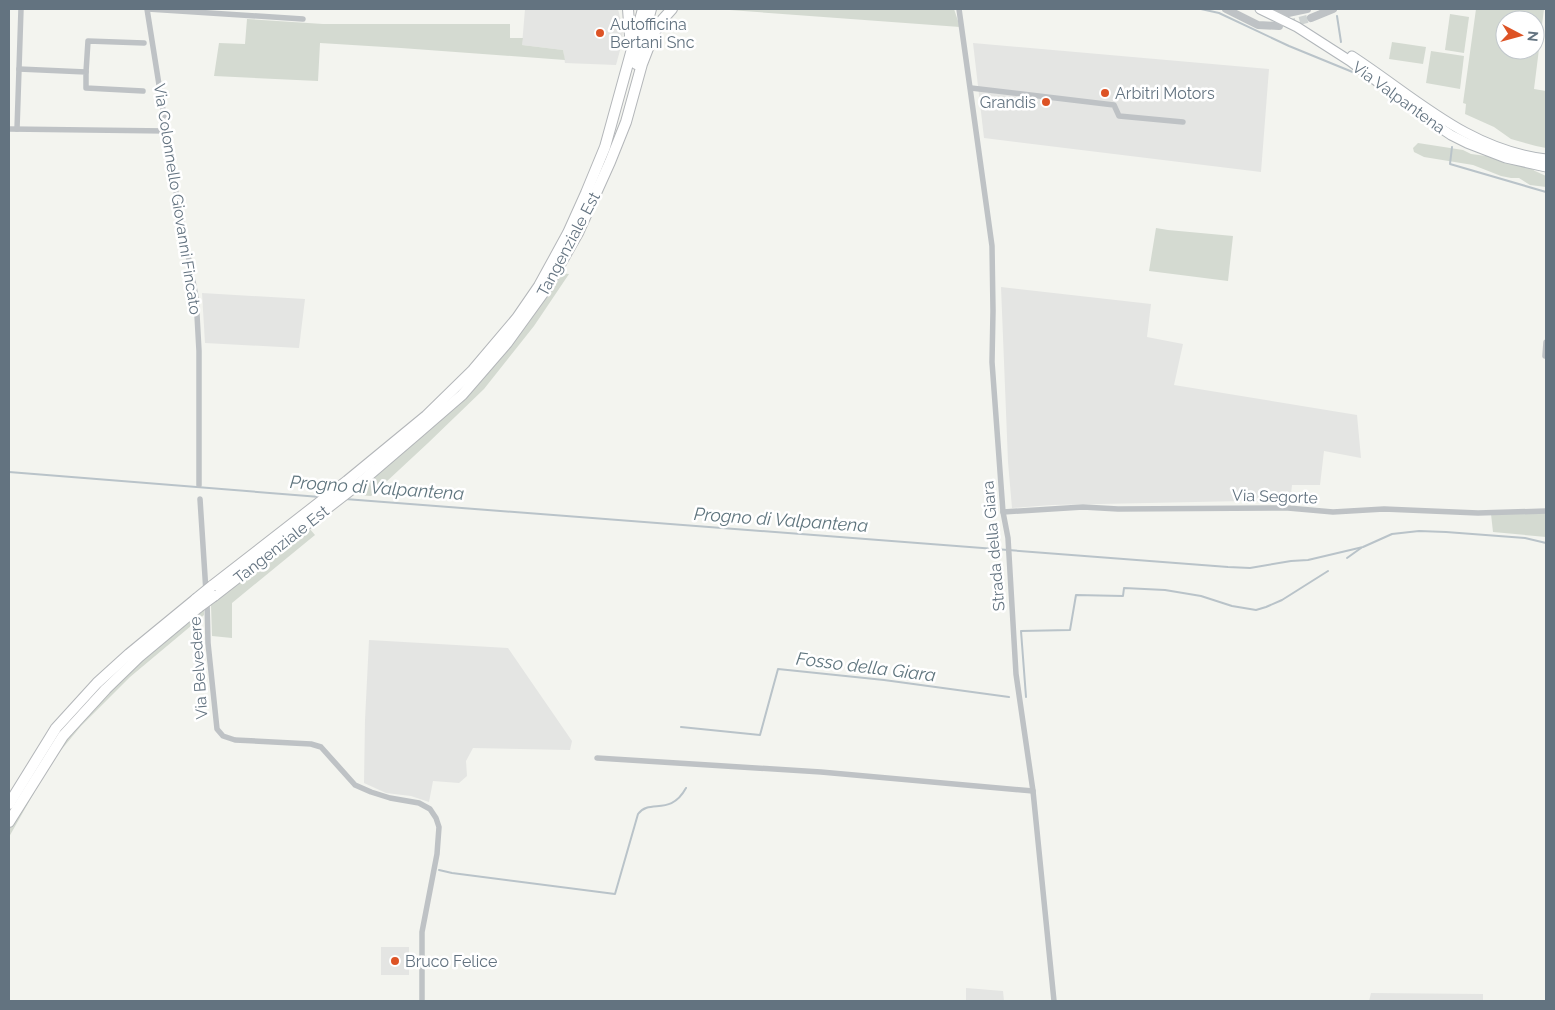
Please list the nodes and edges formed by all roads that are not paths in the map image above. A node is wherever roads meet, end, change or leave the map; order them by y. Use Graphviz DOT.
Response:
graph roads {
  1 [pos="21,9"];
  2 [pos="147,9"];
  3 [pos="628,9"];
  4 [pos="643,9"];
  5 [pos="651,9"];
  6 [pos="672,9"];
  7 [pos="961,9"];
  8 [pos="1226,9"];
  9 [pos="1260,9"];
  10 [pos="1270,9"];
  11 [pos="1276,9"];
  12 [pos="1307,9"];
  13 [pos="1333,9"];
  14 [pos="1311,18"];
  15 [pos="303,19"];
  16 [pos="1279,26"];
  17 [pos="144,43"];
  18 [pos="19,69"];
  19 [pos="86,72"];
  20 [pos="971,88"];
  21 [pos="143,91"];
  22 [pos="1183,122"];
  23 [pos="9,129"];
  24 [pos="16,129"];
  25 [pos="167,131"];
  26 [pos="605,147"];
  27 [pos="1546,159"];
  28 [pos="610,162"];
  29 [pos="1546,166"];
  30 [pos="1546,342"];
  31 [pos="1544,356"];
  32 [pos="199,483"];
  33 [pos="200,499"];
  34 [pos="1546,511"];
  35 [pos="1003,512"];
  36 [pos="213,591"];
  37 [pos="198,603"];
  38 [pos="597,758"];
  39 [pos="1033,791"];
  40 [pos="9,804"];
  41 [pos="9,822"];
  42 [pos="422,1001"];
  43 [pos="1054,1001"];
  1 -- 18 [label="street"];
  2 -- 15 [label="street"];
  2 -- 25 [label="street, Via Colonnello Giovanni Fincato"];
  3 -- 26 [label="highway"];
  4 -- 26 [label="highway"];
  5 -- 28 [label="highway"];
  6 -- 28 [label="highway"];
  7 -- 20 [label="street, Strada della Giara"];
  8 -- 16 [label="street"];
  9 -- 29 [label="main road, Via Valpantena"];
  10 -- 27 [label="main road, Via Valpantena"];
  11 -- 12 [label="street"];
  13 -- 14 [label="street"];
  17 -- 19 [label="street"];
  18 -- 19 [label="street"];
  18 -- 24 [label="street"];
  19 -- 21 [label="street"];
  20 -- 22 [label="street"];
  20 -- 35 [label="street, Strada della Giara"];
  23 -- 24 [label="street"];
  24 -- 25 [label="street"];
  25 -- 32 [label="street, Via Colonnello Giovanni Fincato"];
  26 -- 36 [label="highway, Tangenziale Est"];
  28 -- 36 [label="highway, Tangenziale Est"];
  30 -- 31 [label="street"];
  33 -- 42 [label="street, Via Belvedere"];
  34 -- 35 [label="street, Via Segorte"];
  35 -- 39 [label="street, Strada della Giara"];
  36 -- 37 [label="highway, Tangenziale Est, bridge"];
  37 -- 40 [label="highway, Tangenziale Est"];
  37 -- 41 [label="highway, Tangenziale Est"];
  38 -- 39 [label="street"];
  39 -- 43 [label="street, Strada della Giara"];
}
